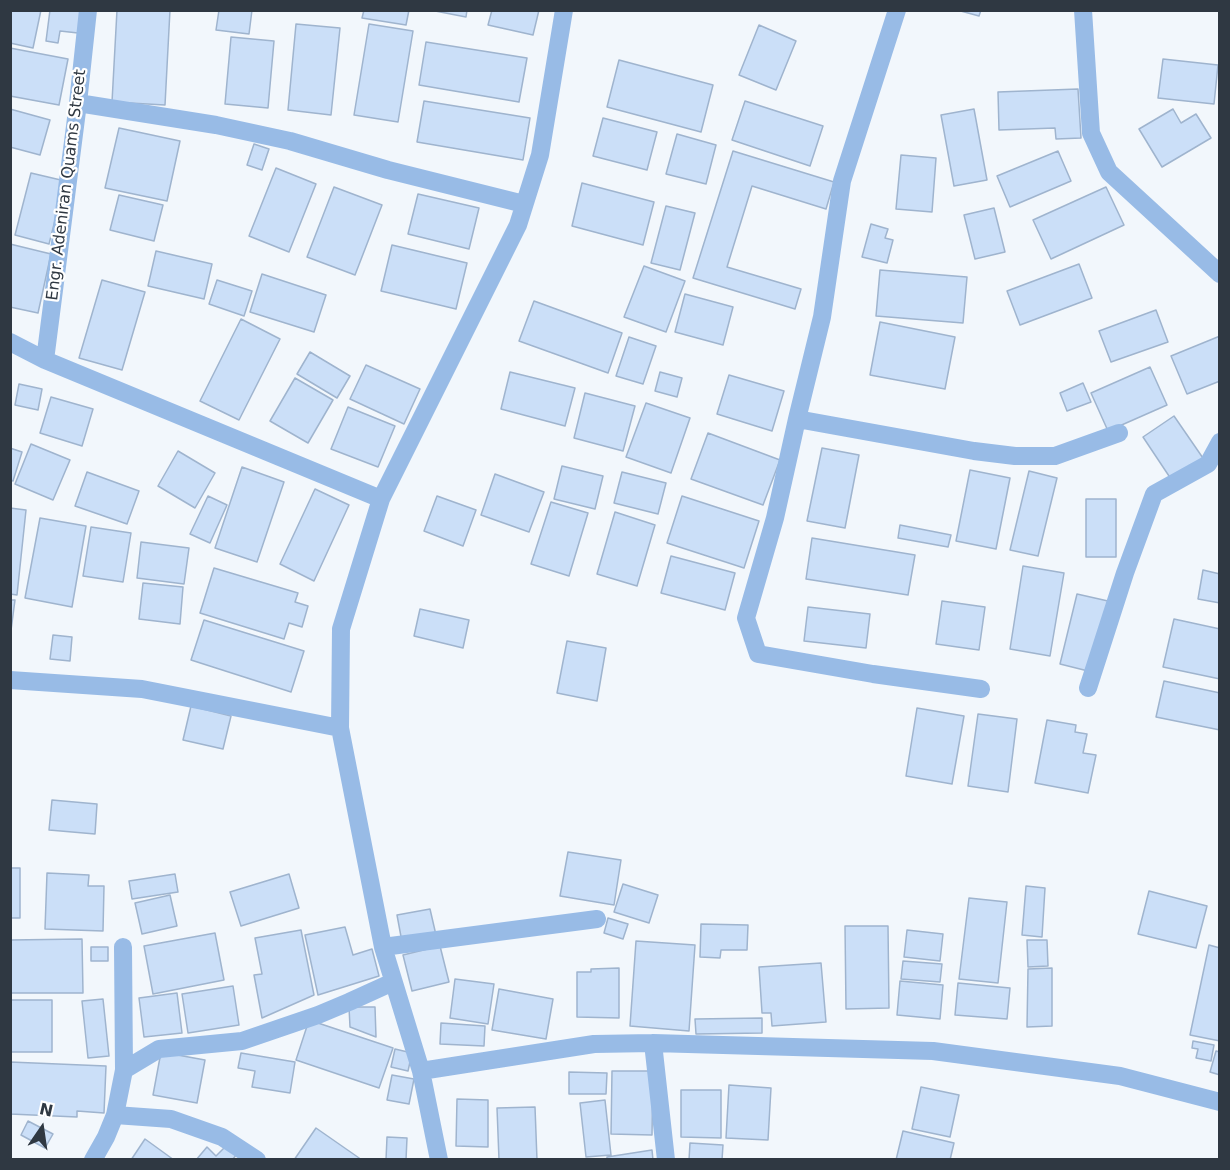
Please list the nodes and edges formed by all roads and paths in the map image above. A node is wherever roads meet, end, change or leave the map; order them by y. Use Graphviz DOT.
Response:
graph roads {
  1 [pos="88,10"];
  2 [pos="564,10"];
  3 [pos="897,10"];
  4 [pos="1083,10"];
  5 [pos="78,104"];
  6 [pos="524,204"];
  7 [pos="1220,274"];
  8 [pos="11,342"];
  9 [pos="45,360"];
  10 [pos="797,419"];
  11 [pos="1119,433"];
  12 [pos="1220,442"];
  13 [pos="381,499"];
  14 [pos="10,680"];
  15 [pos="1088,688"];
  16 [pos="981,689"];
  17 [pos="340,728"];
  18 [pos="597,919"];
  19 [pos="123,947"];
  20 [pos="383,947"];
  21 [pos="393,982"];
  22 [pos="653,1043"];
  23 [pos="124,1070"];
  24 [pos="421,1071"];
  25 [pos="1220,1102"];
  26 [pos="115,1115"];
  27 [pos="93,1160"];
  28 [pos="257,1160"];
  29 [pos="439,1160"];
  30 [pos="666,1160"];
  1 -- 5 [label="street, Engr. Adeniran Quams Street"];
  2 -- 6 [label="street"];
  3 -- 10 [label="street"];
  4 -- 7 [label="street"];
  5 -- 6 [label="street"];
  5 -- 9 [label="street, Engr. Adeniran Quams Street"];
  6 -- 13 [label="street"];
  8 -- 9 [label="street"];
  9 -- 13 [label="street"];
  10 -- 11 [label="street"];
  10 -- 16 [label="street"];
  12 -- 15 [label="street"];
  13 -- 17 [label="street"];
  14 -- 17 [label="street"];
  17 -- 20 [label="street"];
  18 -- 20 [label="street"];
  19 -- 23 [label="street"];
  20 -- 21 [label="street"];
  21 -- 23 [label="street"];
  21 -- 24 [label="street"];
  22 -- 24 [label="street"];
  22 -- 25 [label="street"];
  22 -- 30 [label="street"];
  23 -- 26 [label="street"];
  24 -- 29 [label="street"];
  26 -- 27 [label="street"];
  26 -- 28 [label="street"];
}
